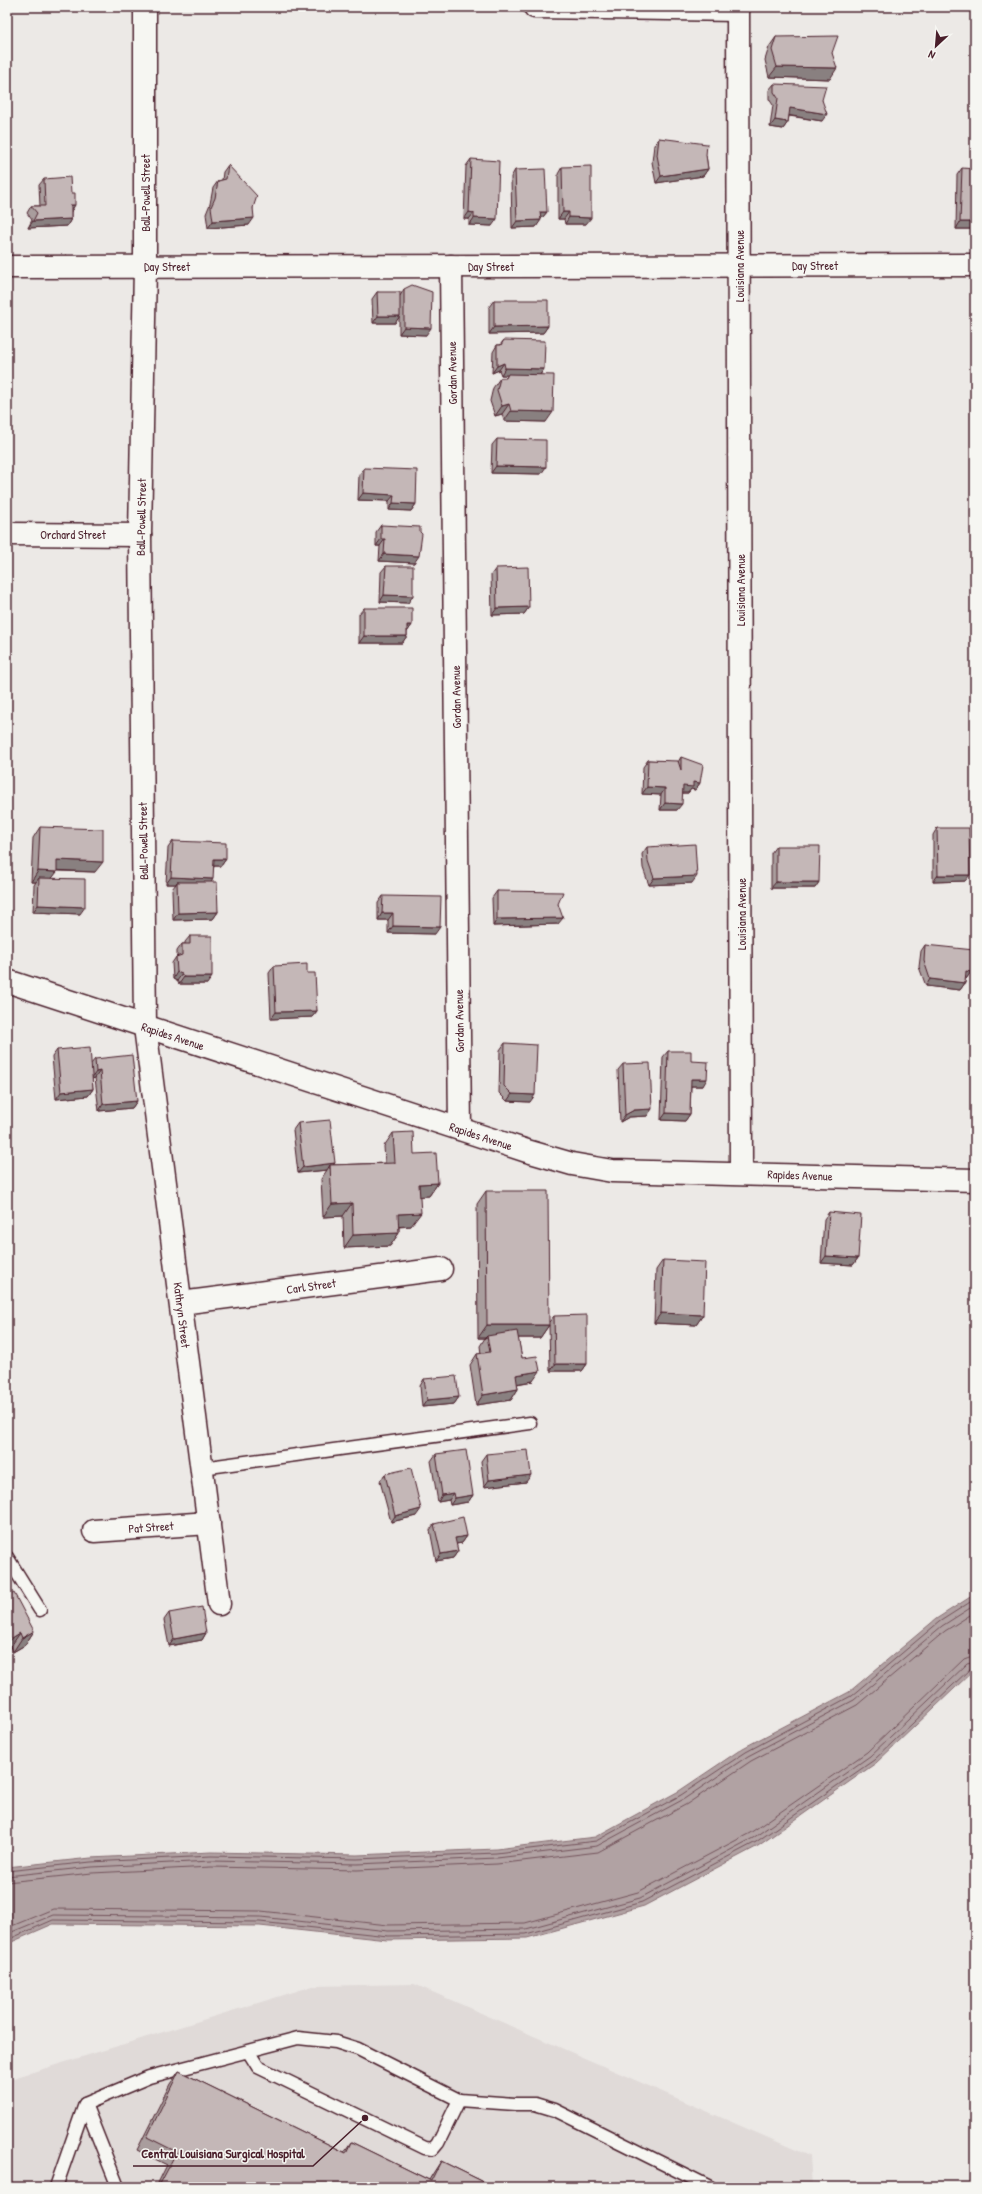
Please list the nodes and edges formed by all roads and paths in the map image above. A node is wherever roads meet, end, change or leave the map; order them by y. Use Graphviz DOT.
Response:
graph roads {
  1 [pos="145,7"];
  2 [pos="535,7"];
  3 [pos="738,9"];
  4 [pos="739,265"];
  5 [pos="975,265"];
  6 [pos="145,266"];
  7 [pos="451,266"];
  8 [pos="7,267"];
  9 [pos="7,534"];
  10 [pos="140,535"];
  11 [pos="7,981"];
  12 [pos="145,1026"];
  13 [pos="460,1129"];
  14 [pos="741,1173"];
  15 [pos="975,1180"];
  16 [pos="441,1269"];
  17 [pos="181,1303"];
  18 [pos="530,1423"];
  19 [pos="202,1468"];
  20 [pos="209,1523"];
  21 [pos="94,1531"];
  22 [pos="7,1557"];
  23 [pos="219,1604"];
  24 [pos="40,1610"];
  25 [pos="248,2051"];
  26 [pos="459,2100"];
  27 [pos="85,2104"];
  28 [pos="56,2187"];
  29 [pos="118,2187"];
  30 [pos="710,2187"];
  1 -- 6 [label="street, Ball-Powell Street"];
  2 -- 3 [label="street"];
  3 -- 4 [label="street, Louisiana Avenue"];
  4 -- 5 [label="street, Day Street"];
  4 -- 7 [label="street, Day Street"];
  4 -- 14 [label="street, Louisiana Avenue"];
  6 -- 7 [label="street, Day Street"];
  6 -- 8 [label="street, Day Street"];
  6 -- 10 [label="street, Ball-Powell Street"];
  7 -- 13 [label="street, Gordan Avenue"];
  9 -- 10 [label="street, Orchard Street"];
  10 -- 12 [label="street, Ball-Powell Street"];
  11 -- 12 [label="street, Rapides Avenue"];
  12 -- 13 [label="street, Rapides Avenue"];
  12 -- 17 [label="street, Kathryn Street"];
  13 -- 14 [label="street, Rapides Avenue"];
  14 -- 15 [label="street, Rapides Avenue"];
  16 -- 17 [label="street, Carl Street"];
  17 -- 19 [label="street, Kathryn Street"];
  18 -- 19 [label="lane"];
  19 -- 20 [label="street, Kathryn Street"];
  20 -- 21 [label="street, Pat Street"];
  20 -- 23 [label="street, Kathryn Street"];
  22 -- 24 [label="lane"];
  25 -- 26 [label="lane"];
  25 -- 26 [label="lane"];
  25 -- 27 [label="lane"];
  26 -- 30 [label="lane"];
  27 -- 28 [label="lane"];
  27 -- 29 [label="lane"];
}
